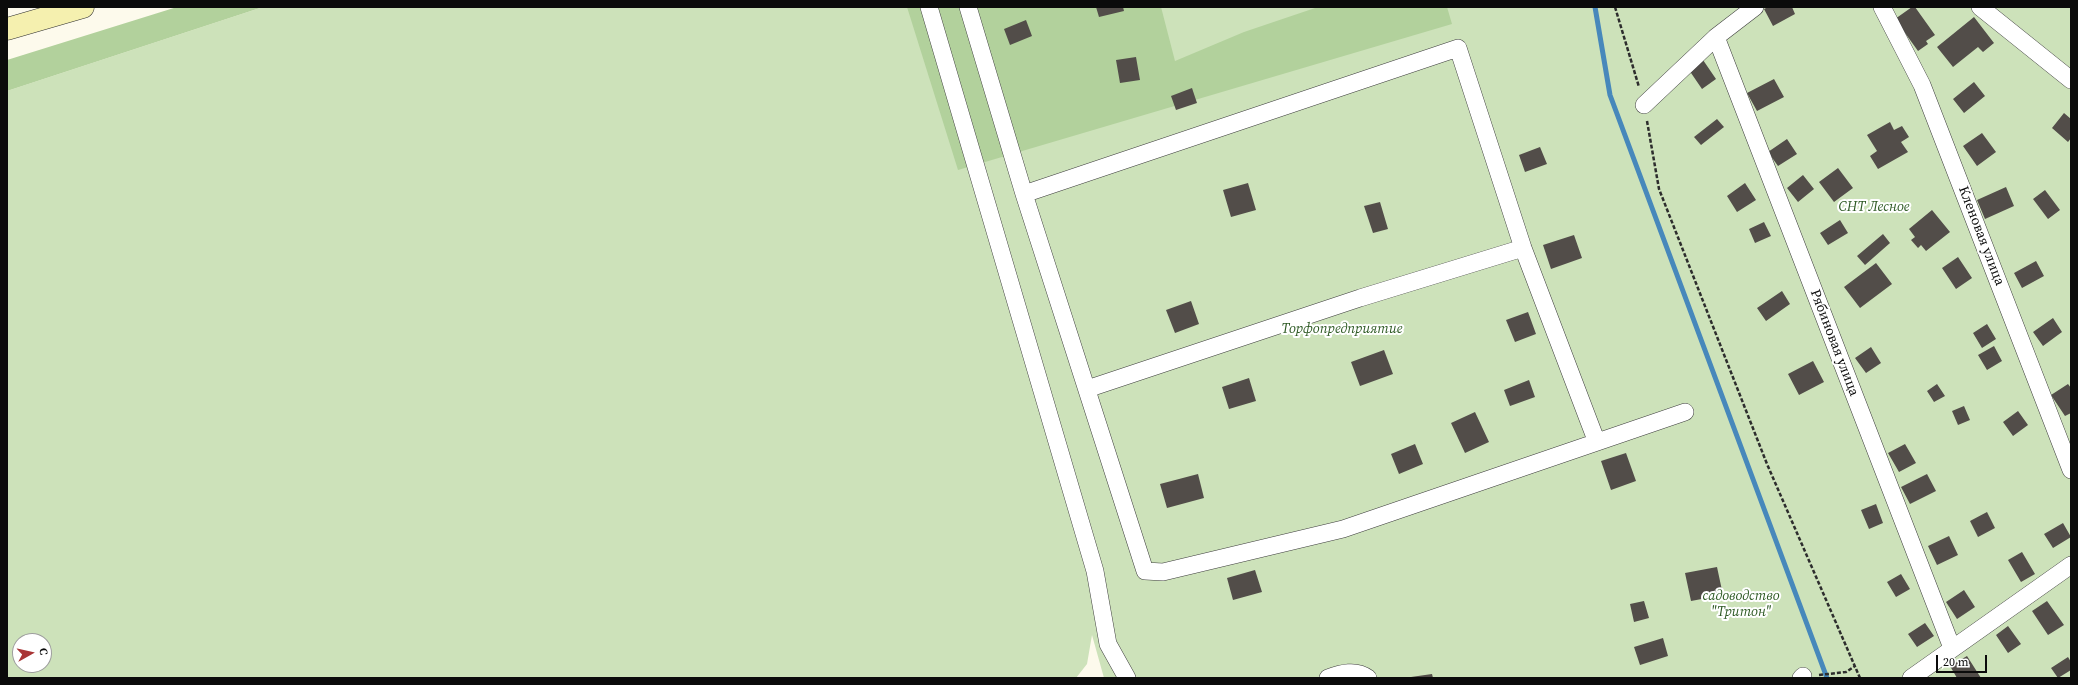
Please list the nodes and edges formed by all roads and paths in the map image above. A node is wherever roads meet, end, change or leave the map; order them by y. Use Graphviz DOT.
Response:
graph roads {
  1 [pos="83,7"];
  2 [pos="929,7"];
  3 [pos="968,7"];
  4 [pos="1615,7"];
  5 [pos="1755,7"];
  6 [pos="1882,7"];
  7 [pos="1980,7"];
  8 [pos="7,29"];
  9 [pos="1716,38"];
  10 [pos="2071,80"];
  11 [pos="1644,105"];
  12 [pos="1024,194"];
  13 [pos="1523,248"];
  14 [pos="1087,389"];
  15 [pos="1685,412"];
  16 [pos="1596,440"];
  17 [pos="2071,470"];
  18 [pos="2071,565"];
  19 [pos="1952,648"];
  20 [pos="1855,666"];
  21 [pos="1802,677"];
  22 [pos="1127,678"];
  23 [pos="1328,678"];
  24 [pos="1368,678"];
  25 [pos="1860,678"];
  26 [pos="1911,678"];
  1 -- 8 [label="main road"];
  2 -- 22 [label="street"];
  3 -- 12 [label="street"];
  4 -- 11 [label="path"];
  5 -- 9 [label="street"];
  6 -- 17 [label="street, Кленовая улица"];
  7 -- 10 [label="street"];
  9 -- 11 [label="street"];
  9 -- 19 [label="street, Рябиновая улица"];
  11 -- 20 [label="path"];
  12 -- 13 [label="street"];
  12 -- 14 [label="street"];
  13 -- 14 [label="street"];
  13 -- 16 [label="street"];
  14 -- 16 [label="street"];
  15 -- 16 [label="street"];
  18 -- 19 [label="street"];
  19 -- 26 [label="street"];
  20 -- 21 [label="path"];
  20 -- 25 [label="path"];
  23 -- 24 [label="street"];
}
